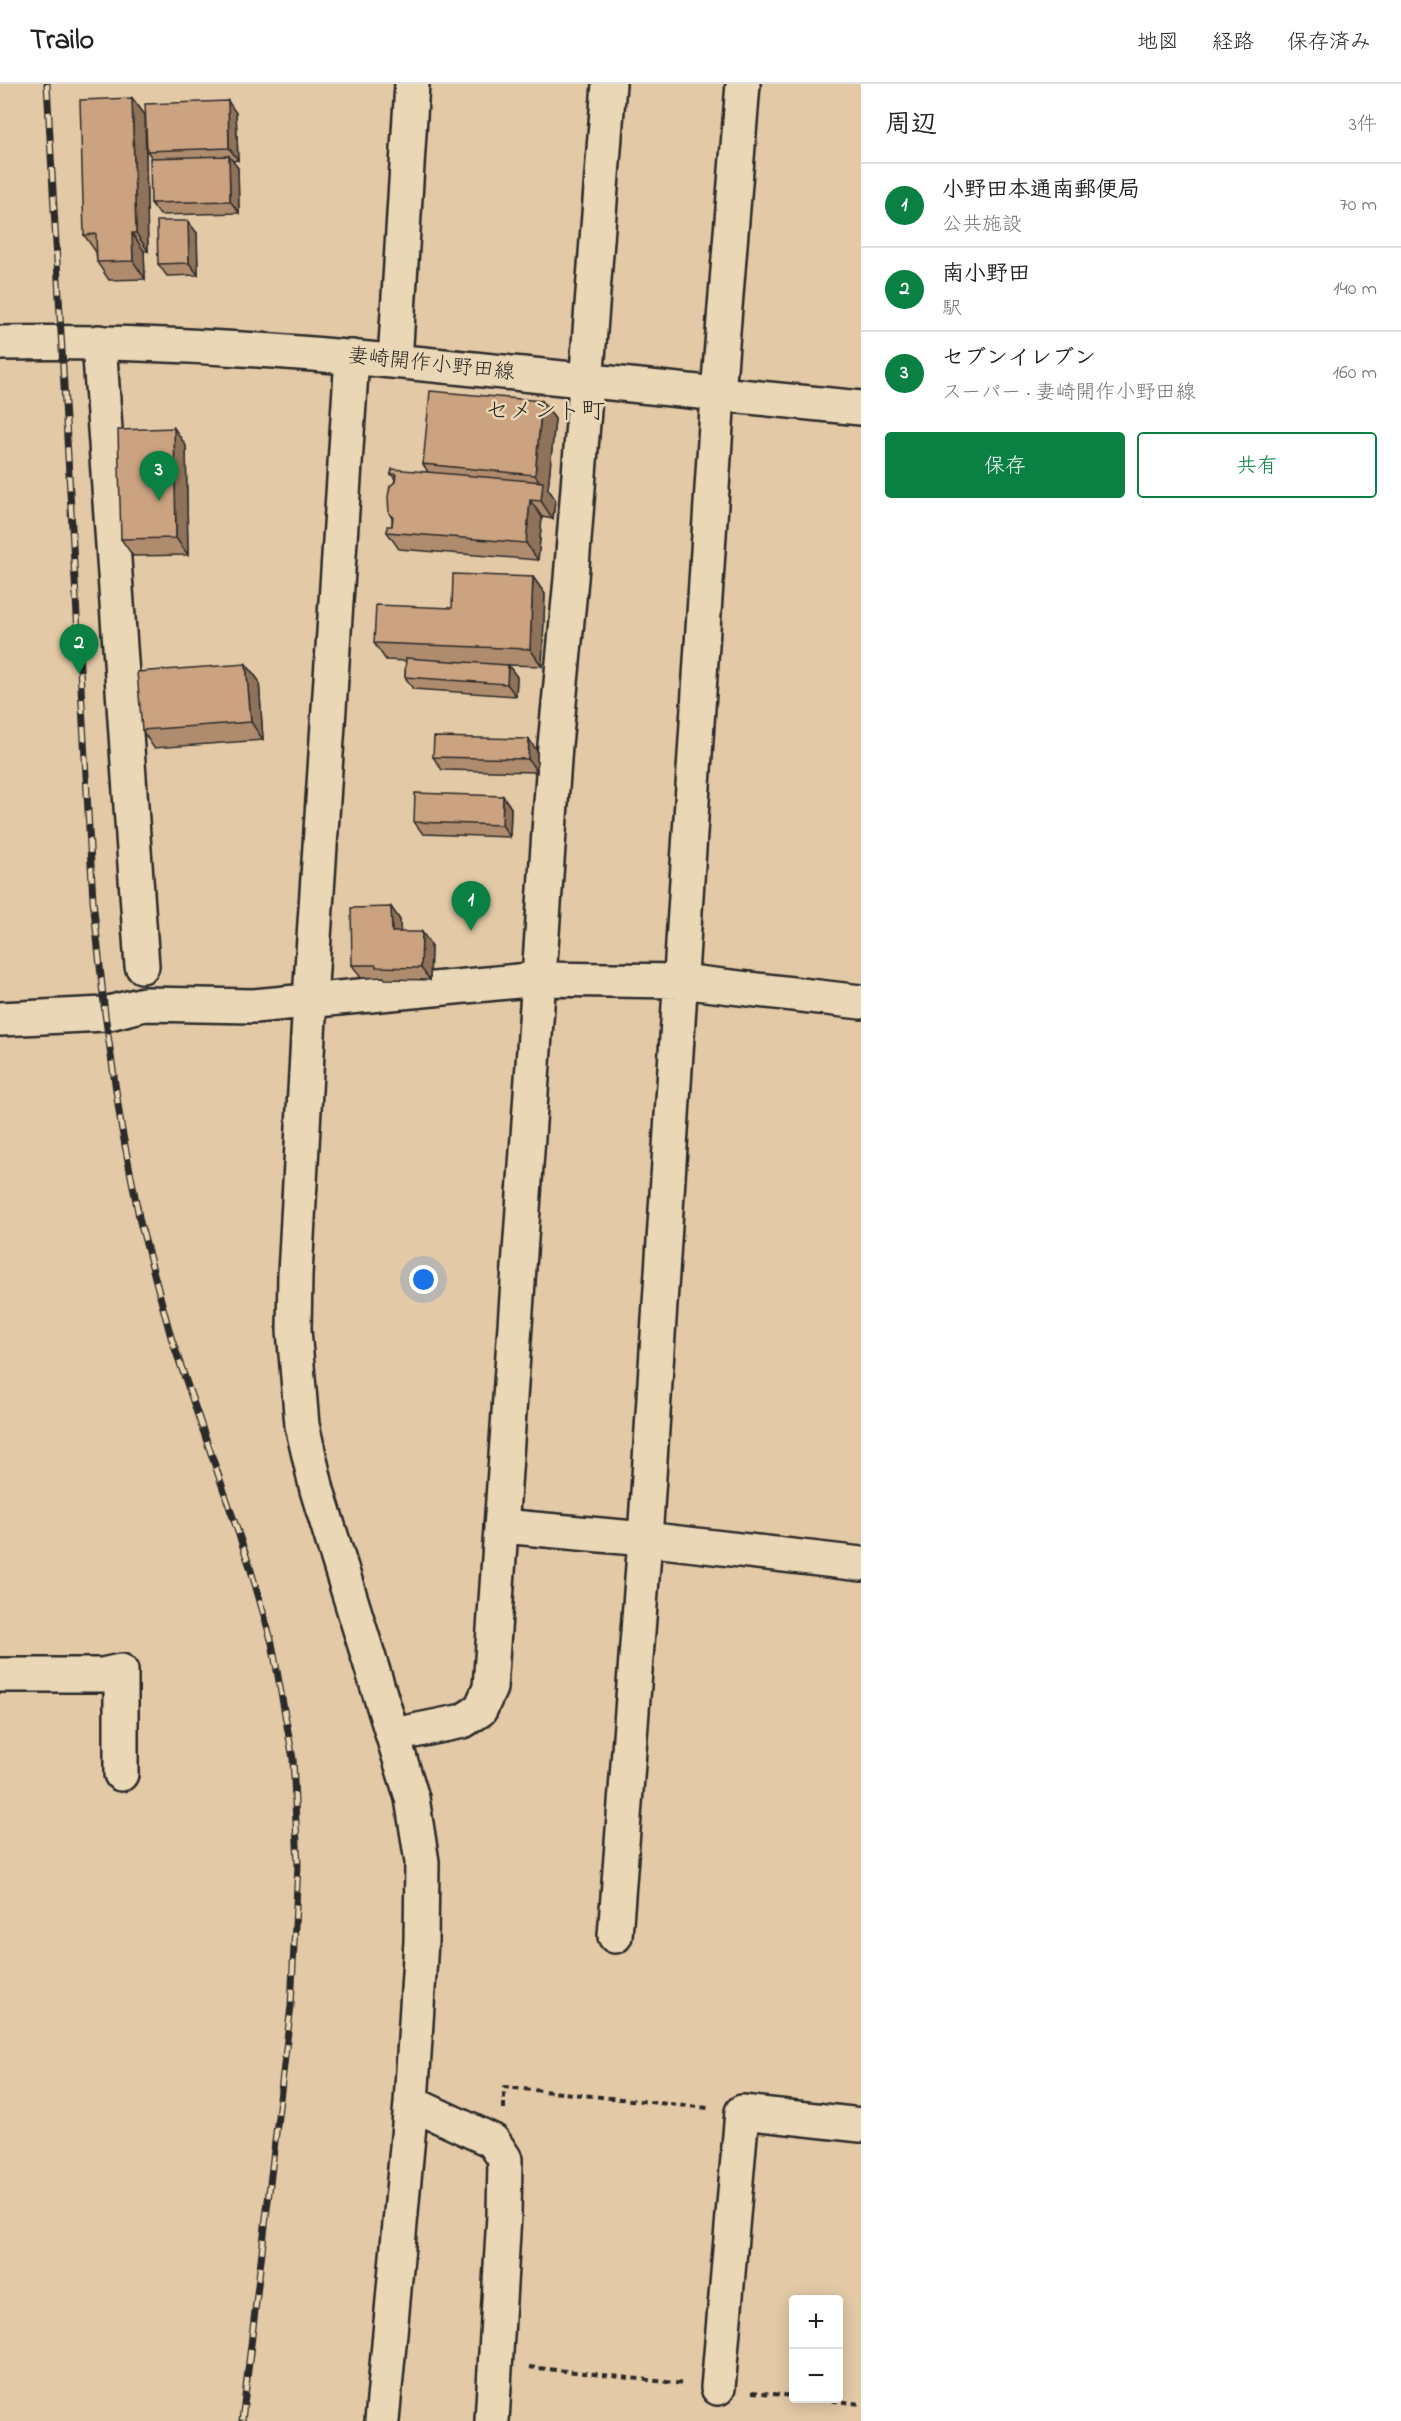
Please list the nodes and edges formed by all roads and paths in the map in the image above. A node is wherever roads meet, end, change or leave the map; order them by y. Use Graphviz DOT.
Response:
graph roads {
  1 [pos="412,84"];
  2 [pos="609,84"];
  3 [pos="743,84"];
  4 [pos="99,342"];
  5 [pos="0,343"];
  6 [pos="352,357"];
  7 [pos="395,361"];
  8 [pos="587,381"];
  9 [pos="717,394"];
  10 [pos="861,408"];
  11 [pos="142,966"];
  12 [pos="539,979"];
  13 [pos="680,981"];
  14 [pos="310,999"];
  15 [pos="861,1002"];
  16 [pos="0,1019"];
  17 [pos="501,1526"];
  18 [pos="645,1539"];
  19 [pos="861,1564"];
  20 [pos="0,1675"];
  21 [pos="393,1735"];
  22 [pos="121,1774"];
  23 [pos="615,1936"];
  24 [pos="411,2103"];
  25 [pos="742,2112"];
  26 [pos="861,2125"];
  27 [pos="493,2141"];
  28 [pos="495,2363"];
  29 [pos="718,2388"];
  30 [pos="789,2395"];
  31 [pos="843,2402"];
  32 [pos="861,2404"];
  33 [pos="382,2421"];
  34 [pos="492,2421"];
  1 -- 7 [label="street"];
  2 -- 8 [label="street"];
  3 -- 9 [label="street"];
  4 -- 5 [label="street, 妻崎開作小野田線"];
  4 -- 6 [label="street, 妻崎開作小野田線"];
  4 -- 11 [label="street"];
  6 -- 7 [label="street, 妻崎開作小野田線"];
  6 -- 14 [label="street"];
  7 -- 8 [label="street, 妻崎開作小野田線"];
  8 -- 9 [label="street, 妻崎開作小野田線"];
  8 -- 12 [label="street"];
  9 -- 10 [label="street, 妻崎開作小野田線"];
  9 -- 13 [label="street"];
  12 -- 13 [label="street"];
  12 -- 14 [label="street"];
  12 -- 17 [label="street"];
  13 -- 15 [label="street"];
  13 -- 18 [label="street"];
  14 -- 16 [label="street"];
  14 -- 21 [label="street"];
  17 -- 18 [label="street"];
  17 -- 21 [label="street"];
  18 -- 19 [label="street"];
  18 -- 23 [label="street"];
  20 -- 22 [label="street"];
  21 -- 24 [label="street"];
  24 -- 27 [label="street"];
  24 -- 33 [label="street"];
  25 -- 26 [label="street"];
  25 -- 27 [label="path"];
  25 -- 29 [label="street"];
  27 -- 28 [label="street"];
  28 -- 29 [label="path"];
  28 -- 34 [label="street"];
  29 -- 30 [label="path"];
  31 -- 32 [label="path"];
}
